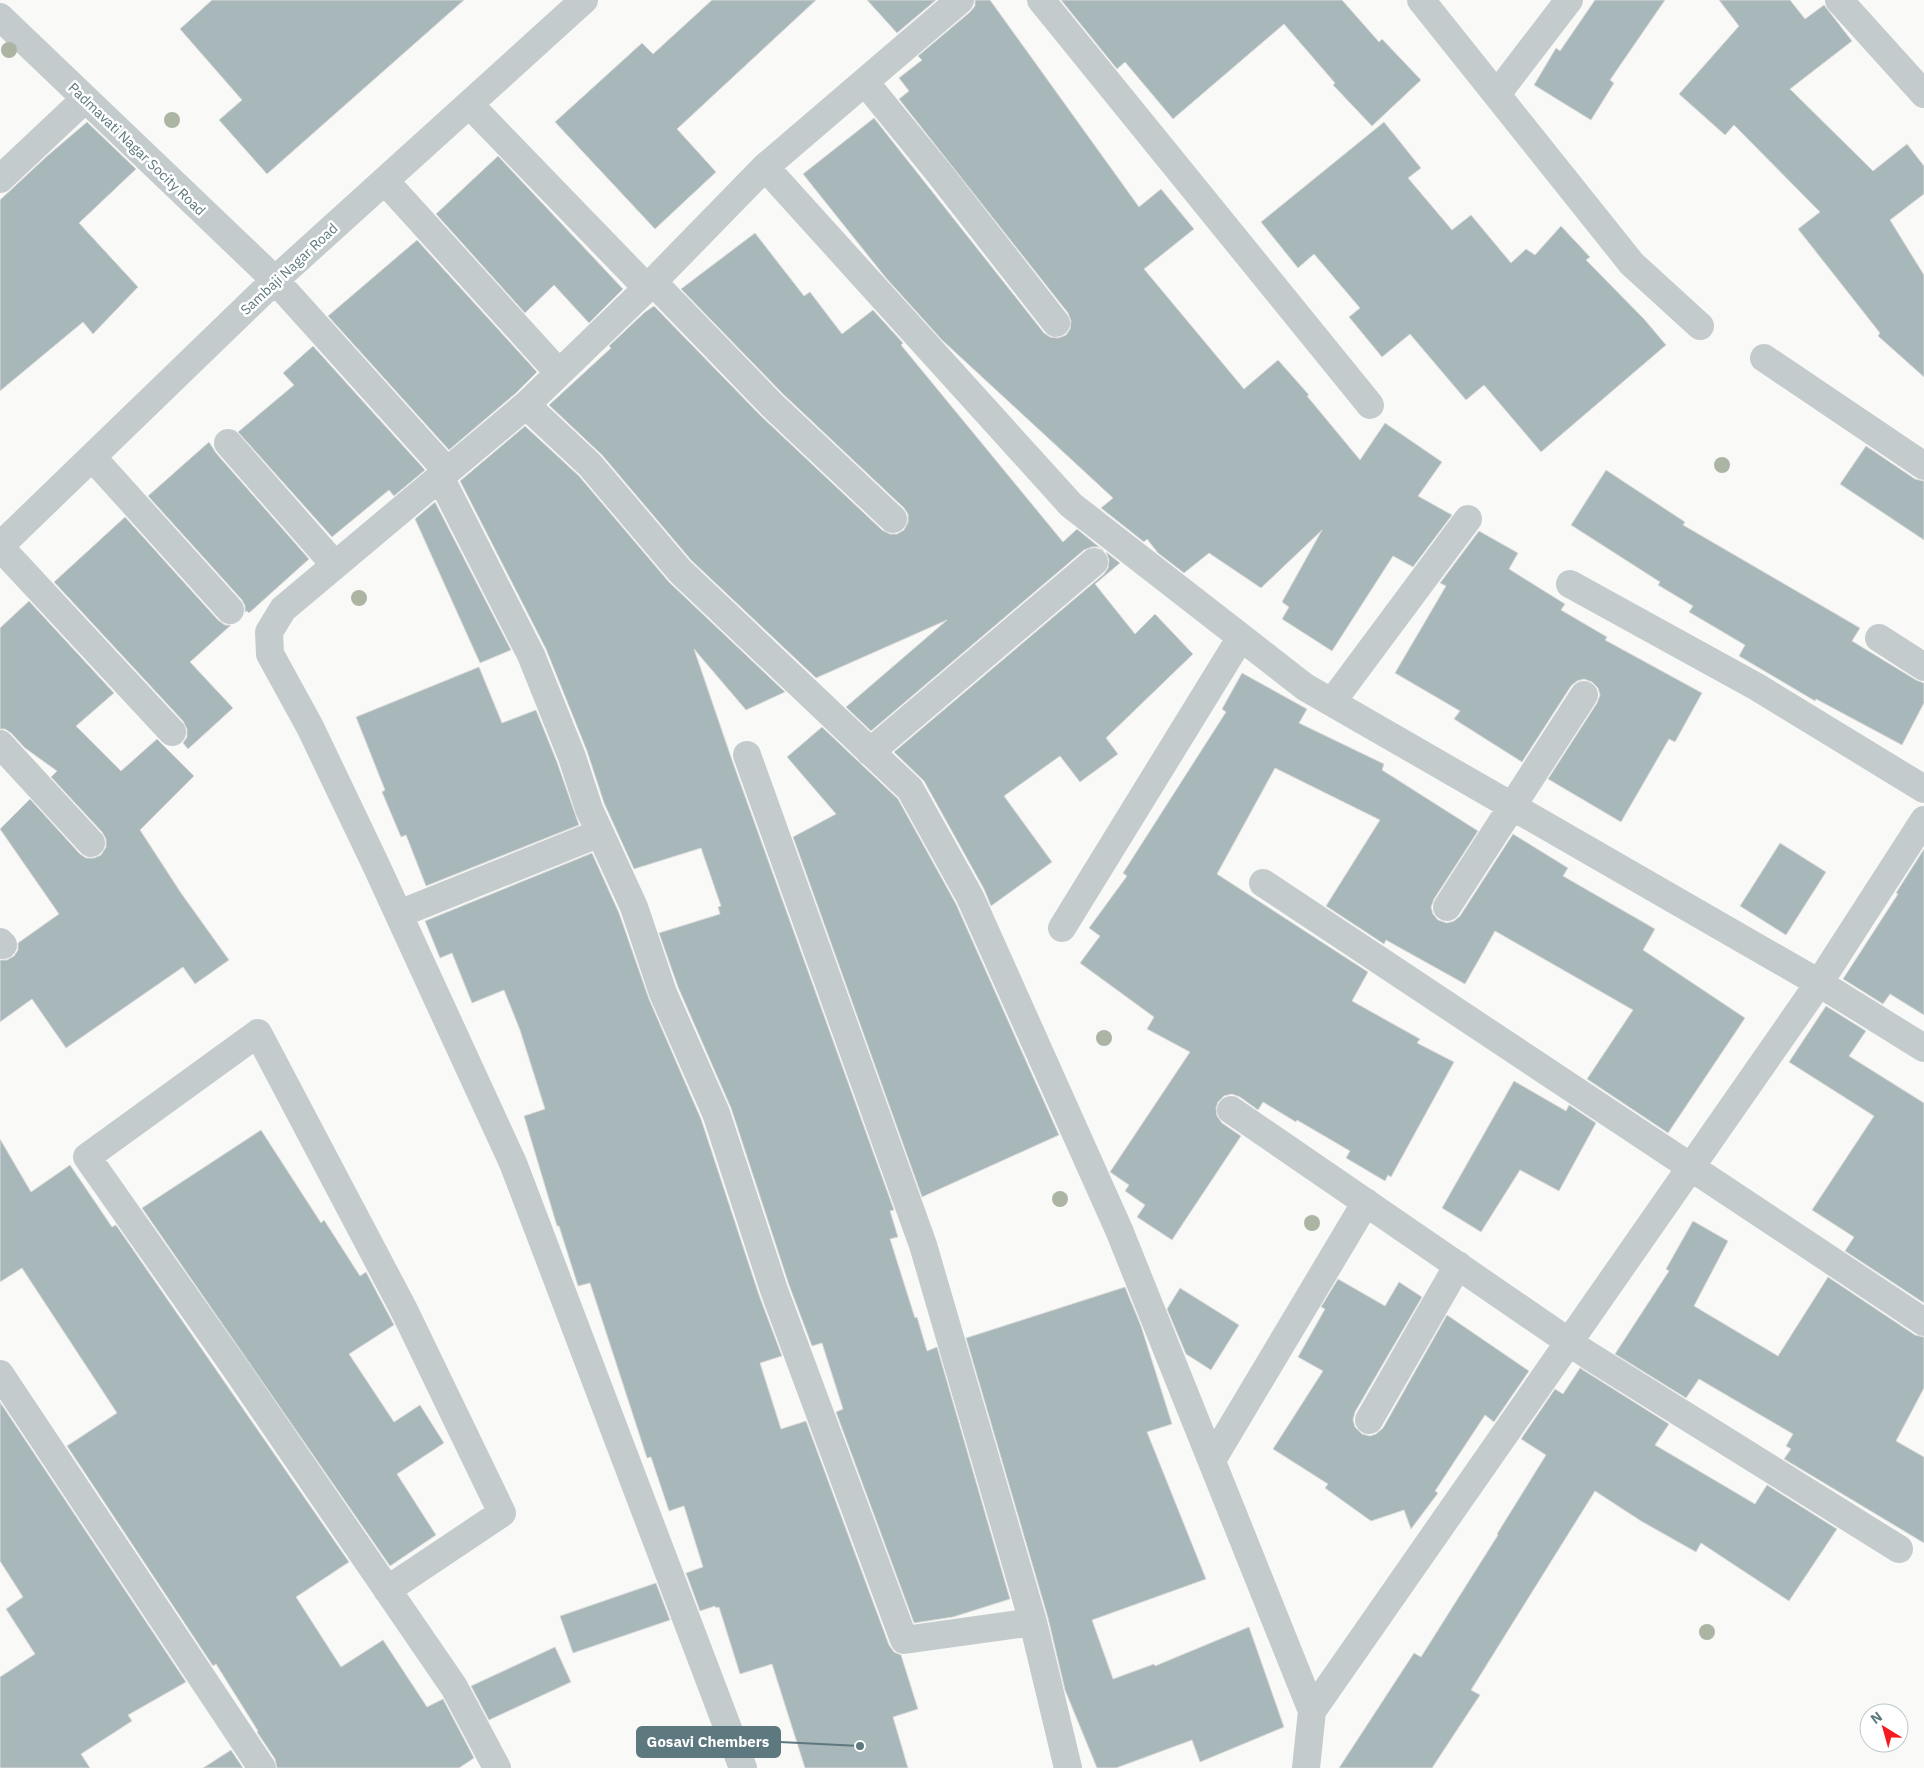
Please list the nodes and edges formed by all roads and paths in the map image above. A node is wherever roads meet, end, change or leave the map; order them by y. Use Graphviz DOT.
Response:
graph roads {
  1 [pos="584,0"];
  2 [pos="960,0"];
  3 [pos="1041,0"];
  4 [pos="1421,0"];
  5 [pos="1569,0"];
  6 [pos="1839,0"];
  7 [pos="0,17"];
  8 [pos="864,82"];
  9 [pos="1497,94"];
  10 [pos="1924,94"];
  11 [pos="85,99"];
  12 [pos="470,105"];
  13 [pos="765,167"];
  14 [pos="0,179"];
  15 [pos="384,181"];
  16 [pos="275,280"];
  17 [pos="650,285"];
  18 [pos="1056,323"];
  19 [pos="1700,326"];
  20 [pos="1764,358"];
  21 [pos="559,373"];
  22 [pos="526,405"];
  23 [pos="1370,405"];
  24 [pos="228,443"];
  25 [pos="92,457"];
  26 [pos="1924,466"];
  27 [pos="444,474"];
  28 [pos="893,518"];
  29 [pos="1468,518"];
  30 [pos="0,546"];
  31 [pos="1094,562"];
  32 [pos="336,565"];
  33 [pos="1570,584"];
  34 [pos="230,610"];
  35 [pos="1241,637"];
  36 [pos="1879,638"];
  37 [pos="1924,667"];
  38 [pos="1584,694"];
  39 [pos="1332,702"];
  40 [pos="172,732"];
  41 [pos="0,744"];
  42 [pos="870,752"];
  43 [pos="746,755"];
  44 [pos="1924,789"];
  45 [pos="1512,806"];
  46 [pos="1924,820"];
  47 [pos="600,832"];
  48 [pos="91,842"];
  49 [pos="1263,883"];
  50 [pos="1447,907"];
  51 [pos="399,914"];
  52 [pos="1062,928"];
  53 [pos="1819,983"];
  54 [pos="1924,1048"];
  55 [pos="1231,1110"];
  56 [pos="1691,1166"];
  57 [pos="1366,1202"];
  58 [pos="1458,1265"];
  59 [pos="1924,1322"];
  60 [pos="1569,1341"];
  61 [pos="0,1374"];
  62 [pos="1369,1420"];
  63 [pos="1212,1460"];
  64 [pos="1899,1548"];
  65 [pos="387,1590"];
  66 [pos="1033,1622"];
  67 [pos="1312,1711"];
  68 [pos="262,1768"];
  69 [pos="497,1768"];
  70 [pos="743,1768"];
  71 [pos="1068,1768"];
  72 [pos="1306,1768"];
  1 -- 12 [label="street, Sambaji Nagar Road"];
  2 -- 8 [label="street"];
  3 -- 23 [label="street"];
  4 -- 9 [label="street"];
  5 -- 9 [label="street"];
  6 -- 10 [label="street"];
  7 -- 11 [label="street, Padmavati Nagar Socity Road"];
  8 -- 13 [label="street"];
  8 -- 18 [label="street"];
  9 -- 19 [label="street"];
  11 -- 14 [label="street"];
  11 -- 16 [label="street, Padmavati Nagar Socity Road"];
  12 -- 15 [label="street, Sambaji Nagar Road"];
  12 -- 17 [label="street"];
  13 -- 17 [label="street"];
  13 -- 35 [label="street"];
  15 -- 16 [label="street, Sambaji Nagar Road"];
  15 -- 21 [label="street"];
  16 -- 25 [label="street, Sambaji Nagar Road"];
  16 -- 27 [label="street, Padmavati Nagar Socity Road"];
  17 -- 21 [label="street"];
  17 -- 28 [label="street"];
  20 -- 26 [label="street"];
  21 -- 22 [label="street"];
  22 -- 27 [label="street"];
  22 -- 42 [label="street"];
  24 -- 32 [label="street"];
  25 -- 30 [label="street, Sambaji Nagar Road"];
  25 -- 34 [label="street"];
  27 -- 32 [label="street"];
  27 -- 47 [label="street, Padmavati Nagar Socity Road"];
  29 -- 39 [label="street"];
  30 -- 40 [label="street"];
  31 -- 42 [label="street"];
  32 -- 51 [label="street"];
  33 -- 44 [label="street"];
  35 -- 39 [label="street"];
  35 -- 52 [label="street"];
  36 -- 37 [label="street"];
  38 -- 45 [label="street"];
  39 -- 45 [label="street"];
  41 -- 48 [label="street"];
  42 -- 63 [label="street"];
  43 -- 66 [label="street"];
  45 -- 50 [label="street"];
  45 -- 53 [label="street"];
  46 -- 53 [label="street"];
  47 -- 51 [label="street"];
  47 -- 66 [label="street, Padmavati Nagar Socity Road"];
  49 -- 56 [label="street"];
  51 -- 70 [label="street"];
  53 -- 54 [label="street"];
  53 -- 56 [label="street"];
  55 -- 57 [label="street"];
  56 -- 59 [label="street"];
  56 -- 60 [label="street"];
  57 -- 58 [label="street"];
  57 -- 63 [label="street"];
  58 -- 60 [label="street"];
  58 -- 62 [label="street"];
  60 -- 64 [label="street"];
  60 -- 67 [label="street"];
  61 -- 68 [label="street"];
  63 -- 67 [label="street"];
  65 -- 65 [label="street"];
  65 -- 69 [label="street"];
  66 -- 71 [label="street"];
  67 -- 72 [label="street"];
}
